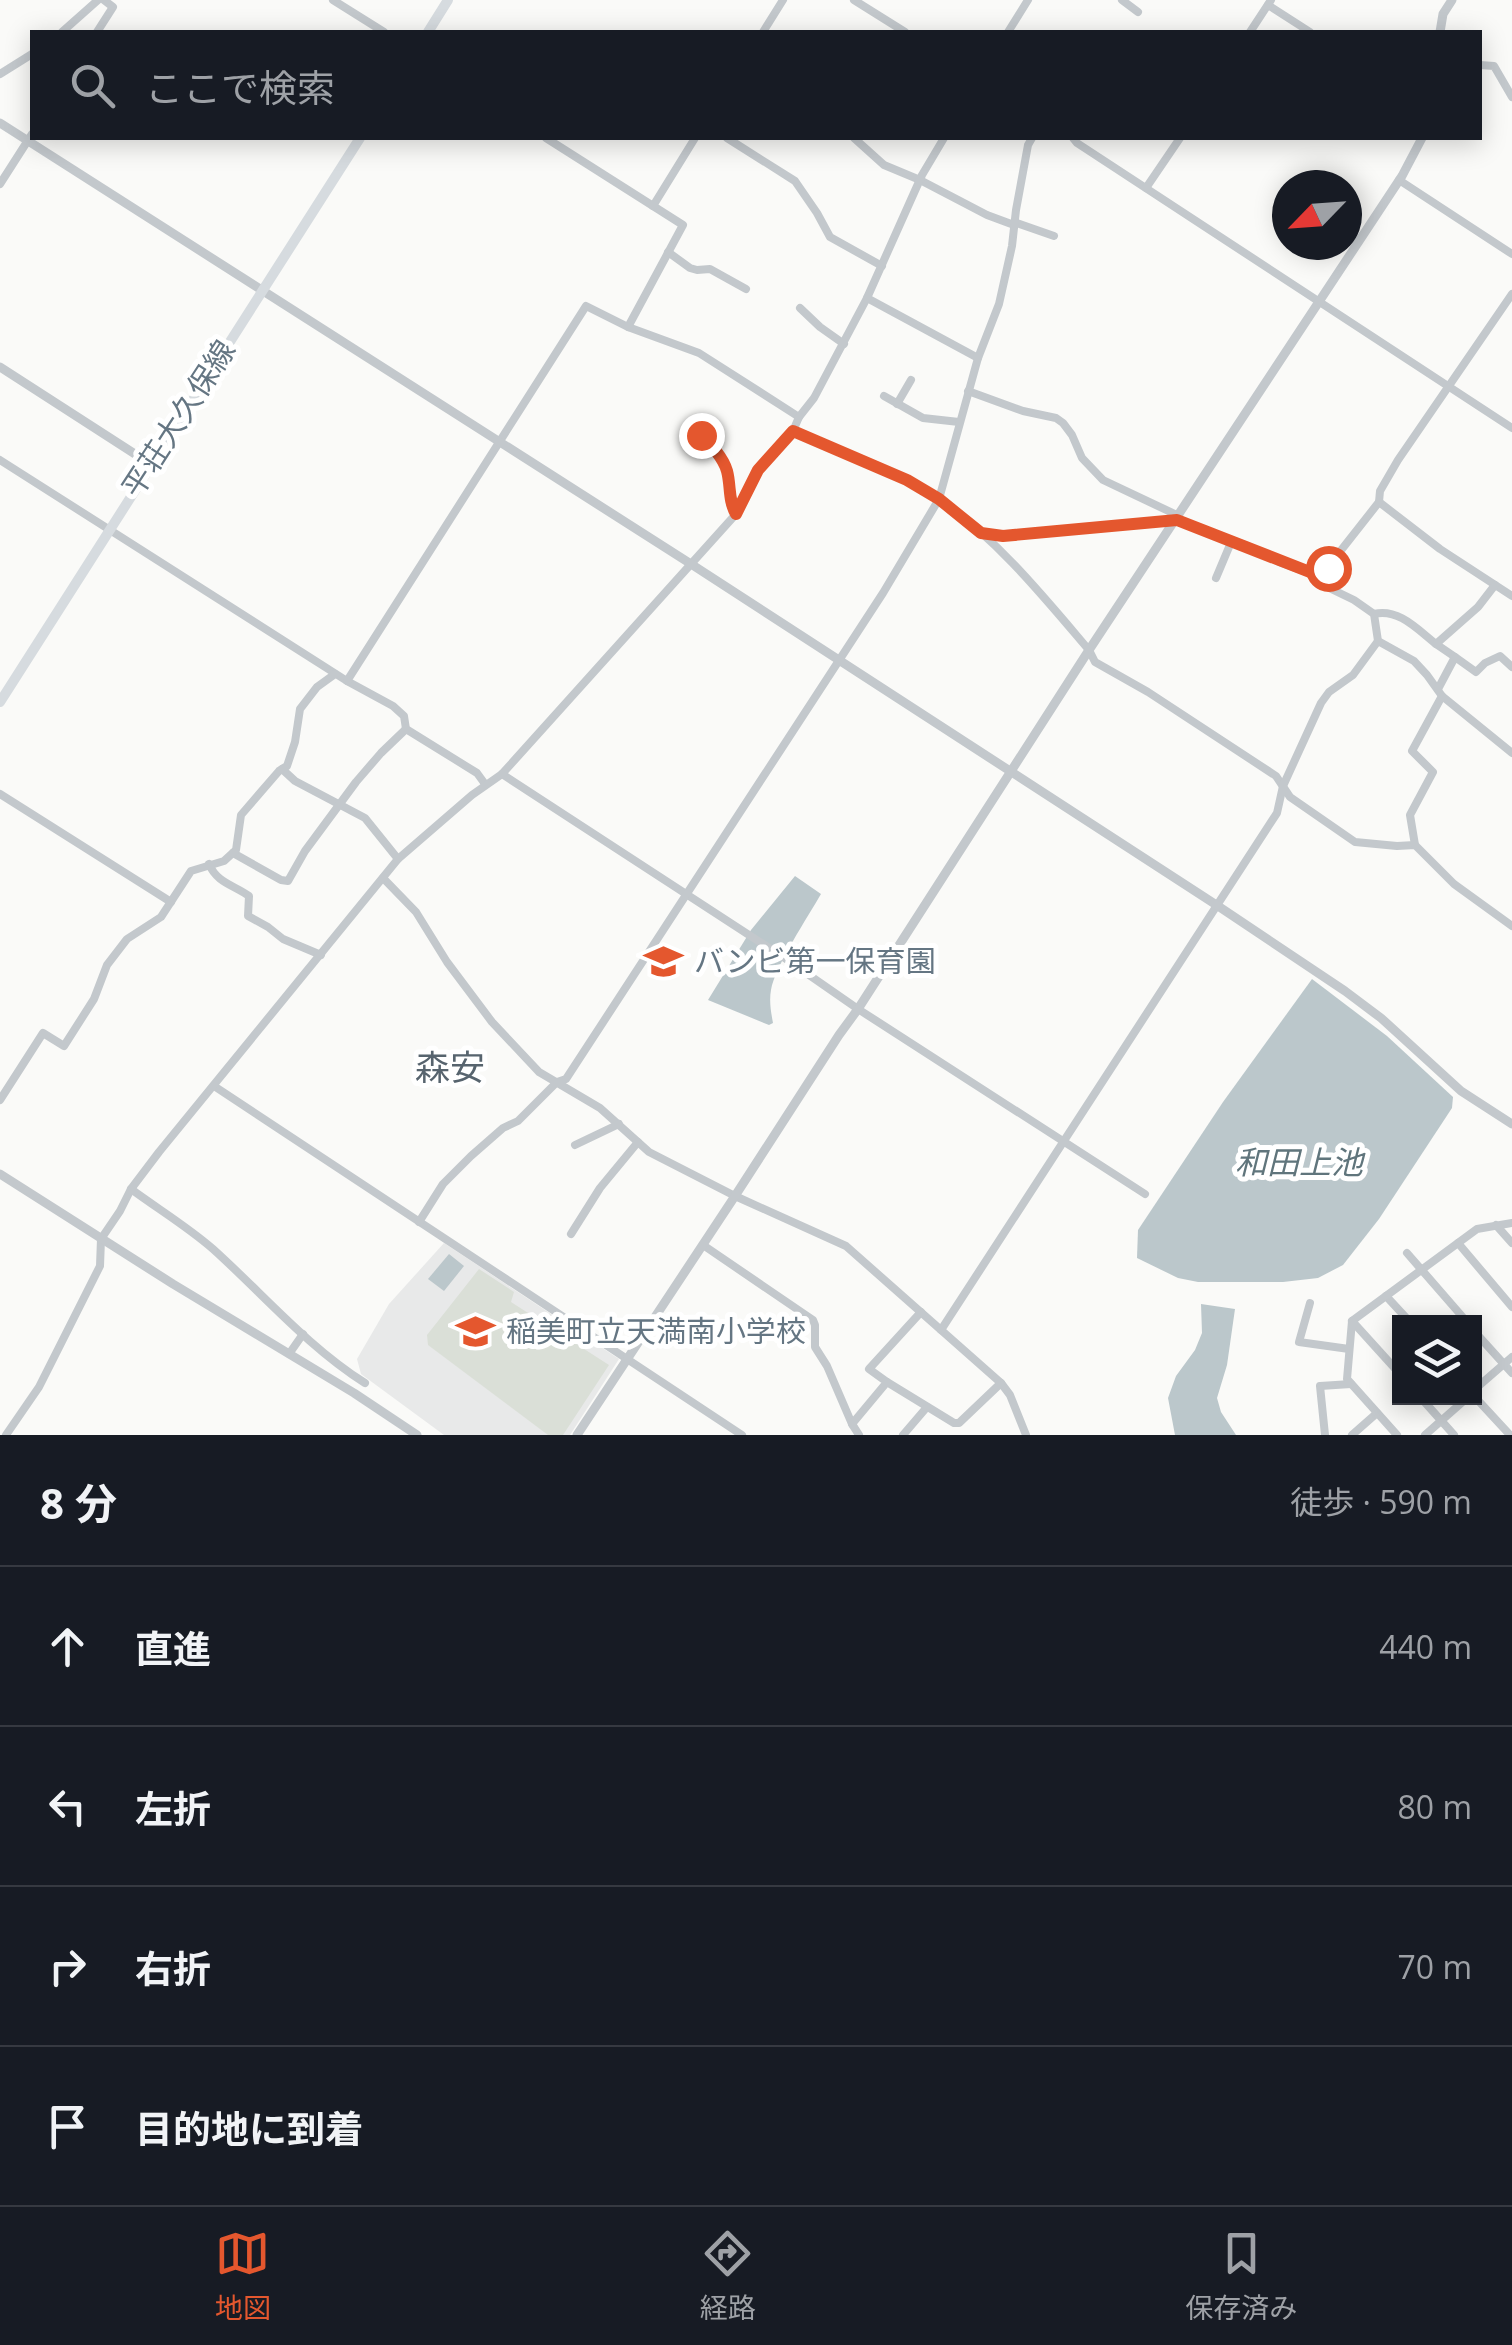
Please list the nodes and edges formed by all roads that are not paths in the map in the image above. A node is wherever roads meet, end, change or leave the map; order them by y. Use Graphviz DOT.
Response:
graph roads {
  1 [pos="101,0"];
  2 [pos="333,0"];
  3 [pos="448,0"];
  4 [pos="783,0"];
  5 [pos="854,0"];
  6 [pos="1028,0"];
  7 [pos="1122,0"];
  8 [pos="1452,0"];
  9 [pos="1270,3"];
  10 [pos="1138,12"];
  11 [pos="64,30"];
  12 [pos="98,30"];
  13 [pos="381,30"];
  14 [pos="429,30"];
  15 [pos="763,30"];
  16 [pos="902,30"];
  17 [pos="1009,30"];
  18 [pos="1251,30"];
  19 [pos="1307,30"];
  20 [pos="1440,30"];
  21 [pos="30,55"];
  22 [pos="1482,64"];
  23 [pos="0,73"];
  24 [pos="1512,97"];
  25 [pos="0,124"];
  26 [pos="30,138"];
  27 [pos="33,140"];
  28 [pos="359,140"];
  29 [pos="549,140"];
  30 [pos="695,140"];
  31 [pos="730,140"];
  32 [pos="856,140"];
  33 [pos="943,140"];
  34 [pos="1031,140"];
  35 [pos="1075,140"];
  36 [pos="1179,140"];
  37 [pos="1421,140"];
  38 [pos="920,180"];
  39 [pos="1399,180"];
  40 [pos="0,184"];
  41 [pos="1146,188"];
  42 [pos="653,206"];
  43 [pos="1014,224"];
  44 [pos="1054,236"];
  45 [pos="668,252"];
  46 [pos="1512,254"];
  47 [pos="882,266"];
  48 [pos="746,289"];
  49 [pos="261,291"];
  50 [pos="1512,294"];
  51 [pos="868,298"];
  52 [pos="1320,302"];
  53 [pos="800,308"];
  54 [pos="628,327"];
  55 [pos="844,344"];
  56 [pos="978,358"];
  57 [pos="0,367"];
  58 [pos="911,380"];
  59 [pos="1448,386"];
  60 [pos="968,390"];
  61 [pos="884,396"];
  62 [pos="897,404"];
  63 [pos="800,418"];
  64 [pos="959,422"];
  65 [pos="1512,428"];
  66 [pos="700,431"];
  67 [pos="793,431"];
  68 [pos="500,442"];
  69 [pos="0,460"];
  70 [pos="152,465"];
  71 [pos="939,499"];
  72 [pos="1379,502"];
  73 [pos="736,514"];
  74 [pos="1178,518"];
  75 [pos="108,530"];
  76 [pos="981,533"];
  77 [pos="1232,540"];
  78 [pos="691,564"];
  79 [pos="1320,576"];
  80 [pos="1216,578"];
  81 [pos="1495,586"];
  82 [pos="1512,596"];
  83 [pos="1374,614"];
  84 [pos="1378,641"];
  85 [pos="1436,644"];
  86 [pos="1090,650"];
  87 [pos="1455,657"];
  88 [pos="837,661"];
  89 [pos="1512,666"];
  90 [pos="335,674"];
  91 [pos="347,681"];
  92 [pos="1440,693"];
  93 [pos="0,702"];
  94 [pos="406,729"];
  95 [pos="1512,753"];
  96 [pos="282,769"];
  97 [pos="502,774"];
  98 [pos="1010,774"];
  99 [pos="486,784"];
  100 [pos="1283,786"];
  101 [pos="0,794"];
  102 [pos="339,805"];
  103 [pos="1415,844"];
  104 [pos="233,853"];
  105 [pos="398,859"];
  106 [pos="210,864"];
  107 [pos="383,878"];
  108 [pos="685,895"];
  109 [pos="171,902"];
  110 [pos="1218,906"];
  111 [pos="1512,926"];
  112 [pos="321,955"];
  113 [pos="858,1009"];
  114 [pos="557,1082"];
  115 [pos="214,1086"];
  116 [pos="0,1100"];
  117 [pos="619,1124"];
  118 [pos="1512,1124"];
  119 [pos="1064,1140"];
  120 [pos="638,1142"];
  121 [pos="574,1145"];
  122 [pos="0,1174"];
  123 [pos="132,1189"];
  124 [pos="1145,1194"];
  125 [pos="736,1196"];
  126 [pos="419,1222"];
  127 [pos="1512,1223"];
  128 [pos="1496,1225"];
  129 [pos="571,1234"];
  130 [pos="101,1239"];
  131 [pos="1512,1243"];
  132 [pos="1458,1244"];
  133 [pos="703,1245"];
  134 [pos="1407,1253"];
  135 [pos="1420,1270"];
  136 [pos="1386,1296"];
  137 [pos="1310,1303"];
  138 [pos="1512,1307"];
  139 [pos="921,1312"];
  140 [pos="1404,1315"];
  141 [pos="1461,1315"];
  142 [pos="1352,1321"];
  143 [pos="942,1330"];
  144 [pos="303,1334"];
  145 [pos="1482,1340"];
  146 [pos="1349,1349"];
  147 [pos="289,1354"];
  148 [pos="1512,1358"];
  149 [pos="626,1359"];
  150 [pos="1504,1364"];
  151 [pos="1392,1365"];
  152 [pos="1512,1373"];
  153 [pos="887,1382"];
  154 [pos="364,1383"];
  155 [pos="1001,1383"];
  156 [pos="1351,1384"];
  157 [pos="1482,1385"];
  158 [pos="1482,1402"];
  159 [pos="1427,1405"];
  160 [pos="1459,1405"];
  161 [pos="927,1407"];
  162 [pos="1377,1413"];
  163 [pos="1441,1420"];
  164 [pos="852,1424"];
  165 [pos="6,1435"];
  166 [pos="417,1435"];
  167 [pos="577,1435"];
  168 [pos="742,1435"];
  169 [pos="860,1435"];
  170 [pos="904,1435"];
  171 [pos="1026,1435"];
  172 [pos="1325,1435"];
  173 [pos="1352,1435"];
  174 [pos="1397,1435"];
  175 [pos="1425,1435"];
  176 [pos="1454,1435"];
  177 [pos="1510,1435"];
  1 -- 11 [label="street"];
  1 -- 12 [label="street"];
  2 -- 13 [label="street"];
  3 -- 14 [label="main road"];
  4 -- 15 [label="street"];
  5 -- 16 [label="street"];
  6 -- 17 [label="street"];
  7 -- 10 [label="street"];
  8 -- 20 [label="street"];
  9 -- 18 [label="street"];
  9 -- 19 [label="street"];
  21 -- 23 [label="street"];
  22 -- 24 [label="street"];
  25 -- 26 [label="street"];
  26 -- 40 [label="street"];
  27 -- 49 [label="street"];
  28 -- 49 [label="main road, 平荘大久保線"];
  29 -- 42 [label="street"];
  30 -- 42 [label="street"];
  31 -- 47 [label="street"];
  32 -- 38 [label="street"];
  33 -- 38 [label="street"];
  34 -- 43 [label="street"];
  35 -- 41 [label="street"];
  36 -- 41 [label="street"];
  37 -- 39 [label="street"];
  38 -- 43 [label="street"];
  38 -- 47 [label="street"];
  39 -- 46 [label="street"];
  39 -- 52 [label="street"];
  41 -- 52 [label="street"];
  42 -- 45 [label="street"];
  43 -- 44 [label="street"];
  43 -- 56 [label="street"];
  45 -- 48 [label="street"];
  45 -- 54 [label="street"];
  47 -- 51 [label="street"];
  49 -- 68 [label="street"];
  49 -- 70 [label="main road, 平荘大久保線"];
  50 -- 59 [label="street"];
  51 -- 55 [label="street"];
  51 -- 56 [label="street"];
  52 -- 59 [label="street"];
  52 -- 74 [label="street"];
  53 -- 55 [label="street"];
  54 -- 63 [label="street"];
  54 -- 68 [label="street"];
  55 -- 63 [label="street"];
  56 -- 60 [label="street"];
  57 -- 70 [label="street"];
  58 -- 62 [label="street"];
  59 -- 65 [label="street"];
  59 -- 72 [label="street"];
  60 -- 64 [label="street"];
  60 -- 74 [label="street"];
  61 -- 62 [label="street"];
  62 -- 64 [label="street"];
  63 -- 67 [label="street"];
  64 -- 71 [label="street"];
  66 -- 73 [label="street"];
  67 -- 71 [label="street"];
  67 -- 73 [label="street"];
  68 -- 78 [label="street"];
  68 -- 91 [label="street"];
  69 -- 75 [label="street"];
  70 -- 75 [label="main road, 平荘大久保線"];
  71 -- 76 [label="street"];
  71 -- 88 [label="street"];
  72 -- 79 [label="street"];
  72 -- 81 [label="street"];
  73 -- 78 [label="street"];
  74 -- 76 [label="street"];
  74 -- 77 [label="street"];
  74 -- 86 [label="street"];
  75 -- 90 [label="street"];
  75 -- 93 [label="main road, 平荘大久保線"];
  76 -- 86 [label="street"];
  77 -- 79 [label="street"];
  77 -- 80 [label="street"];
  78 -- 88 [label="street"];
  78 -- 97 [label="street"];
  79 -- 83 [label="street"];
  81 -- 82 [label="street"];
  81 -- 85 [label="street"];
  83 -- 84 [label="street"];
  83 -- 85 [label="street"];
  84 -- 92 [label="street"];
  84 -- 100 [label="street"];
  85 -- 87 [label="street"];
  86 -- 98 [label="street"];
  86 -- 100 [label="street"];
  87 -- 89 [label="street"];
  87 -- 92 [label="street"];
  88 -- 98 [label="street"];
  88 -- 108 [label="street"];
  90 -- 91 [label="street"];
  90 -- 96 [label="street"];
  91 -- 94 [label="street"];
  92 -- 95 [label="street"];
  92 -- 103 [label="street"];
  94 -- 99 [label="street"];
  94 -- 102 [label="street"];
  96 -- 102 [label="street"];
  96 -- 104 [label="street"];
  97 -- 99 [label="street"];
  97 -- 108 [label="street"];
  98 -- 110 [label="street"];
  98 -- 113 [label="street"];
  99 -- 105 [label="street"];
  100 -- 103 [label="street"];
  100 -- 110 [label="street"];
  101 -- 109 [label="street"];
  102 -- 104 [label="street"];
  102 -- 105 [label="street"];
  103 -- 111 [label="street"];
  104 -- 106 [label="street"];
  105 -- 107 [label="street"];
  106 -- 109 [label="street"];
  106 -- 112 [label="street"];
  107 -- 112 [label="street"];
  107 -- 114 [label="street"];
  108 -- 113 [label="street"];
  108 -- 114 [label="street"];
  109 -- 116 [label="street"];
  110 -- 118 [label="street"];
  110 -- 119 [label="street"];
  112 -- 115 [label="street"];
  113 -- 119 [label="street"];
  113 -- 125 [label="street"];
  114 -- 117 [label="street"];
  114 -- 126 [label="street"];
  115 -- 123 [label="street"];
  115 -- 126 [label="street"];
  117 -- 120 [label="street"];
  117 -- 121 [label="street"];
  119 -- 124 [label="street"];
  119 -- 143 [label="street"];
  120 -- 125 [label="street"];
  120 -- 129 [label="street"];
  122 -- 130 [label="street"];
  123 -- 130 [label="street"];
  123 -- 144 [label="street"];
  125 -- 133 [label="street"];
  125 -- 139 [label="street"];
  126 -- 149 [label="street"];
  127 -- 128 [label="street"];
  128 -- 131 [label="street"];
  128 -- 132 [label="street"];
  130 -- 147 [label="street"];
  130 -- 165 [label="street"];
  132 -- 135 [label="street"];
  132 -- 138 [label="street"];
  133 -- 149 [label="street"];
  133 -- 164 [label="street"];
  134 -- 135 [label="street"];
  135 -- 136 [label="street"];
  135 -- 141 [label="street"];
  136 -- 140 [label="street"];
  136 -- 142 [label="street"];
  137 -- 146 [label="street"];
  139 -- 143 [label="street"];
  139 -- 153 [label="street"];
  142 -- 146 [label="street"];
  142 -- 151 [label="street"];
  143 -- 155 [label="street"];
  144 -- 147 [label="street"];
  144 -- 154 [label="street"];
  145 -- 150 [label="street"];
  146 -- 156 [label="street"];
  147 -- 166 [label="street"];
  148 -- 150 [label="street"];
  149 -- 167 [label="street"];
  149 -- 168 [label="street"];
  150 -- 152 [label="street"];
  150 -- 157 [label="street"];
  153 -- 161 [label="street"];
  153 -- 164 [label="street"];
  155 -- 161 [label="street"];
  155 -- 171 [label="street"];
  156 -- 162 [label="street"];
  156 -- 172 [label="street"];
  158 -- 177 [label="street"];
  159 -- 163 [label="street"];
  160 -- 163 [label="street"];
  161 -- 170 [label="street"];
  162 -- 173 [label="street"];
  162 -- 174 [label="street"];
  163 -- 175 [label="street"];
  163 -- 176 [label="street"];
  164 -- 169 [label="street"];
}
